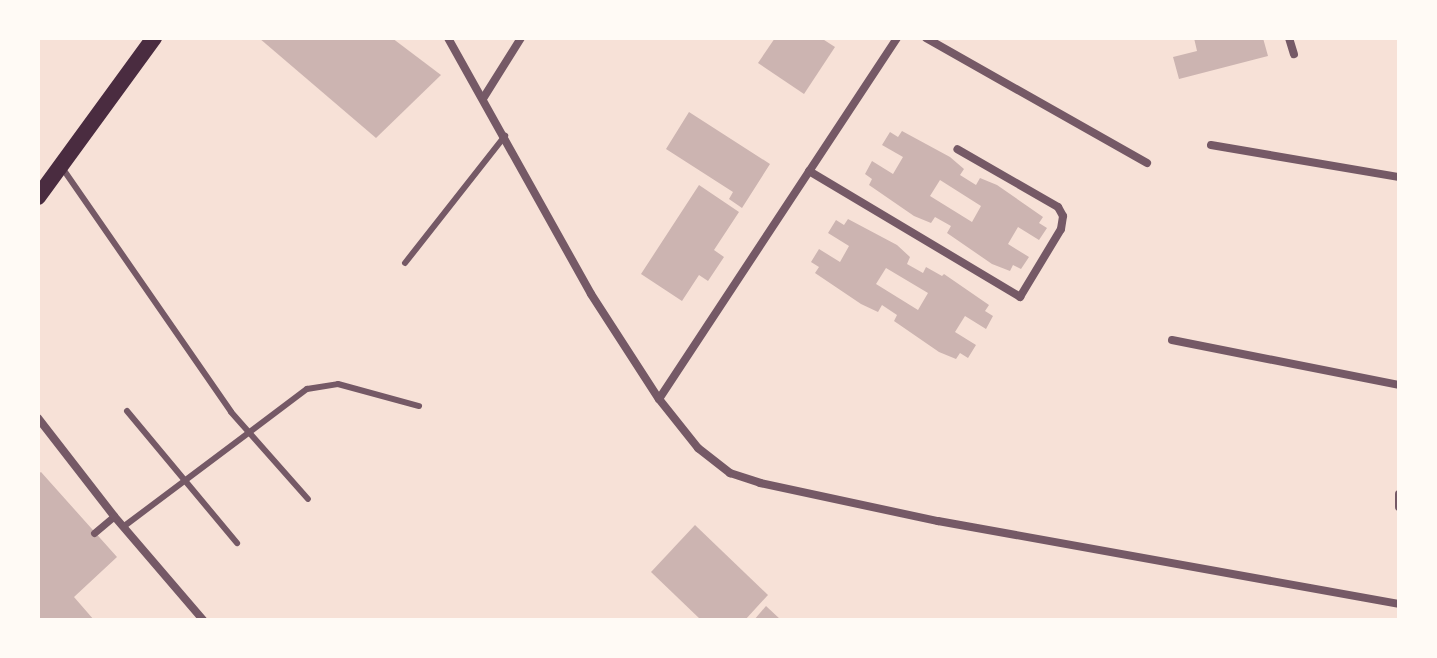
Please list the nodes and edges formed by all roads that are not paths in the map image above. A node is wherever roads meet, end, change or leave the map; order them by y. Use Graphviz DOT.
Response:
graph roads {
  1 [pos="154,38"];
  2 [pos="448,38"];
  3 [pos="521,38"];
  4 [pos="897,38"];
  5 [pos="926,38"];
  6 [pos="1289,38"];
  7 [pos="1294,54"];
  8 [pos="484,97"];
  9 [pos="505,136"];
  10 [pos="1211,145"];
  11 [pos="957,149"];
  12 [pos="1147,163"];
  13 [pos="61,166"];
  14 [pos="809,171"];
  15 [pos="1399,177"];
  16 [pos="38,197"];
  17 [pos="405,263"];
  18 [pos="1172,340"];
  19 [pos="1399,385"];
  20 [pos="659,399"];
  21 [pos="419,406"];
  22 [pos="127,411"];
  23 [pos="38,418"];
  24 [pos="46,428"];
  25 [pos="38,435"];
  26 [pos="250,435"];
  27 [pos="186,482"];
  28 [pos="1399,494"];
  29 [pos="308,499"];
  30 [pos="1399,507"];
  31 [pos="114,516"];
  32 [pos="123,527"];
  33 [pos="94,533"];
  34 [pos="237,543"];
  35 [pos="1399,604"];
  36 [pos="203,620"];
  1 -- 13 [label="main road"];
  2 -- 8 [label="street"];
  3 -- 8 [label="street"];
  4 -- 14 [label="street"];
  5 -- 12 [label="street"];
  6 -- 7 [label="street"];
  8 -- 9 [label="street"];
  9 -- 17 [label="lane"];
  9 -- 20 [label="street"];
  10 -- 15 [label="street"];
  11 -- 14 [label="street"];
  13 -- 16 [label="main road"];
  13 -- 26 [label="lane"];
  14 -- 20 [label="street"];
  18 -- 19 [label="street"];
  20 -- 35 [label="street"];
  21 -- 26 [label="lane"];
  22 -- 27 [label="lane"];
  23 -- 24 [label="street"];
  24 -- 25 [label="lane"];
  24 -- 31 [label="street"];
  26 -- 27 [label="lane"];
  26 -- 29 [label="lane"];
  27 -- 32 [label="lane"];
  27 -- 34 [label="lane"];
  28 -- 30 [label="street"];
  31 -- 32 [label="street"];
  31 -- 33 [label="street"];
  32 -- 36 [label="street"];
}
